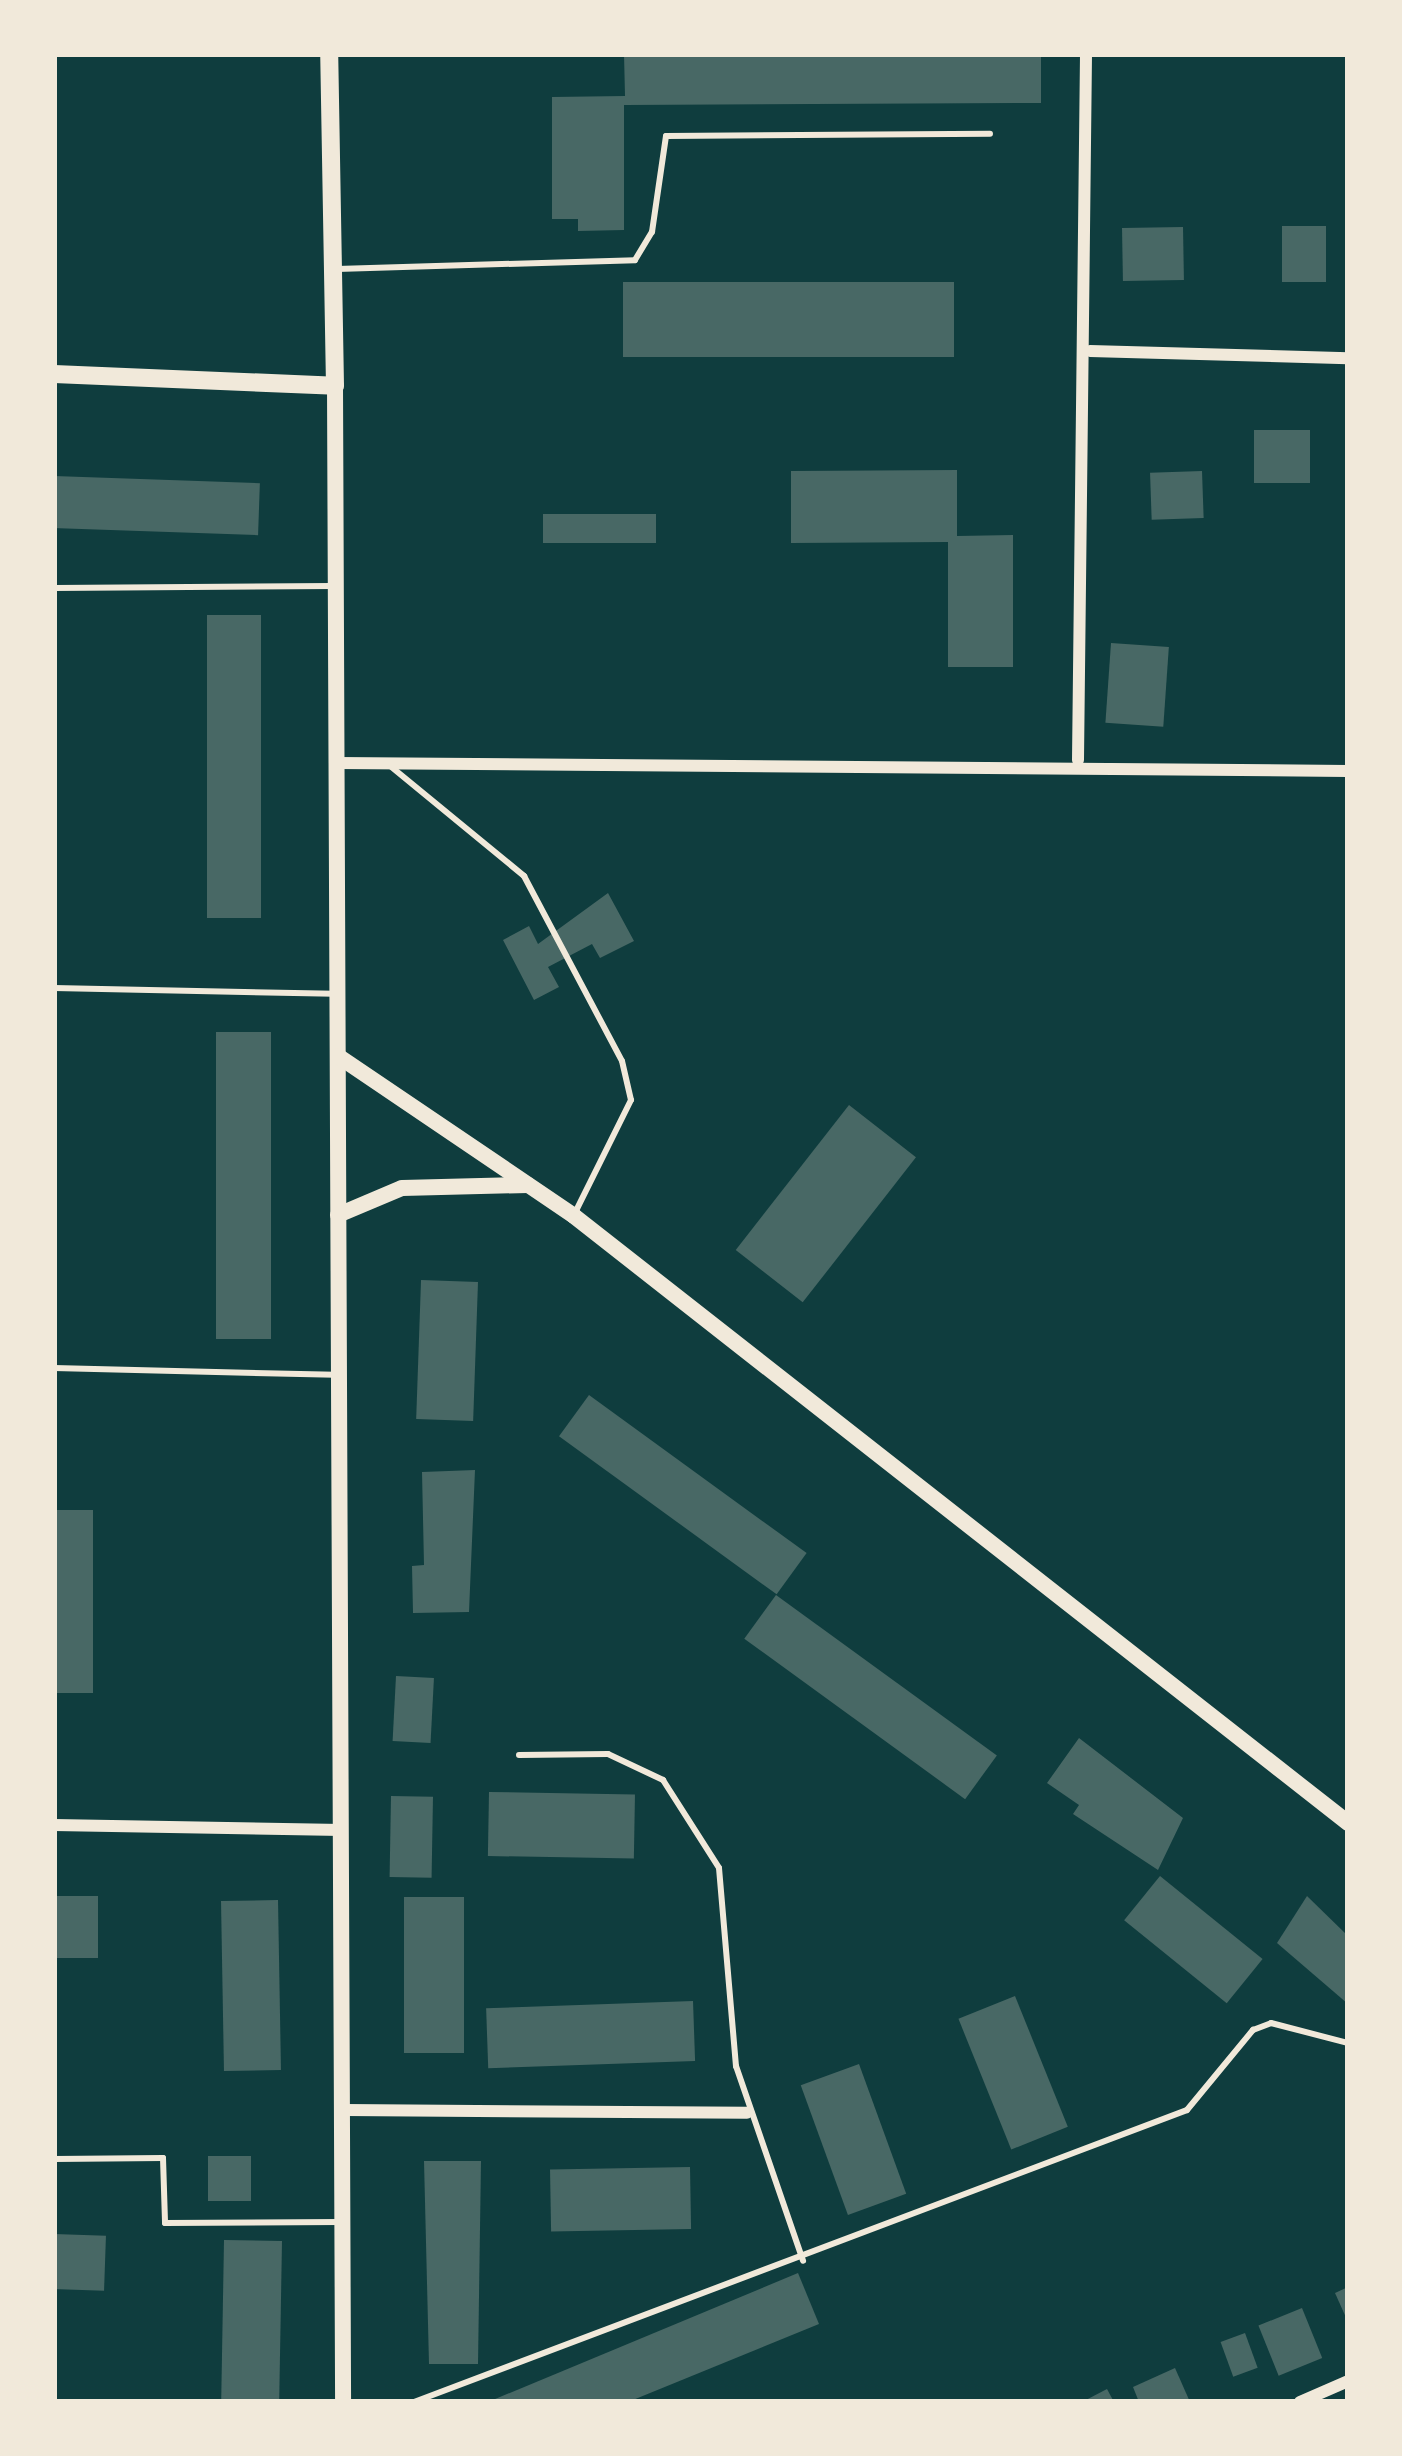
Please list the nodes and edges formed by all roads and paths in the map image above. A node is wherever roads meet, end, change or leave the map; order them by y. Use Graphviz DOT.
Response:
graph roads {
  1 [pos="329,54"];
  2 [pos="1086,54"];
  3 [pos="990,134"];
  4 [pos="333,269"];
  5 [pos="1090,351"];
  6 [pos="1348,358"];
  7 [pos="54,374"];
  8 [pos="335,386"];
  9 [pos="337,586"];
  10 [pos="54,588"];
  11 [pos="1078,760"];
  12 [pos="386,762"];
  13 [pos="337,763"];
  14 [pos="1348,771"];
  15 [pos="54,988"];
  16 [pos="338,994"];
  17 [pos="338,1056"];
  18 [pos="528,1185"];
  19 [pos="338,1215"];
  20 [pos="574,1216"];
  21 [pos="54,1368"];
  22 [pos="339,1375"];
  23 [pos="519,1755"];
  24 [pos="1348,1822"];
  25 [pos="54,1825"];
  26 [pos="341,1830"];
  27 [pos="1348,2043"];
  28 [pos="345,2110"];
  29 [pos="747,2113"];
  30 [pos="54,2159"];
  31 [pos="344,2222"];
  32 [pos="802,2261"];
  33 [pos="1348,2381"];
  34 [pos="343,2402"];
  35 [pos="414,2402"];
  36 [pos="1300,2402"];
  1 -- 4 [label="main road"];
  2 -- 5 [label="street"];
  3 -- 4 [label="lane"];
  4 -- 8 [label="main road"];
  5 -- 6 [label="street"];
  5 -- 11 [label="street"];
  7 -- 8 [label="main road"];
  8 -- 9 [label="street"];
  9 -- 10 [label="lane"];
  9 -- 13 [label="street"];
  11 -- 12 [label="street"];
  11 -- 14 [label="street"];
  12 -- 13 [label="street"];
  12 -- 20 [label="lane"];
  13 -- 16 [label="street"];
  15 -- 16 [label="lane"];
  16 -- 17 [label="street"];
  17 -- 18 [label="street"];
  17 -- 19 [label="street"];
  18 -- 19 [label="street"];
  18 -- 20 [label="street"];
  19 -- 22 [label="street"];
  20 -- 24 [label="street"];
  21 -- 22 [label="lane"];
  22 -- 26 [label="street"];
  23 -- 29 [label="lane"];
  25 -- 26 [label="street"];
  26 -- 28 [label="street"];
  27 -- 32 [label="lane"];
  28 -- 29 [label="street"];
  28 -- 31 [label="street"];
  29 -- 32 [label="lane"];
  30 -- 31 [label="lane"];
  31 -- 34 [label="street"];
  32 -- 35 [label="lane"];
  33 -- 36 [label="street"];
}
